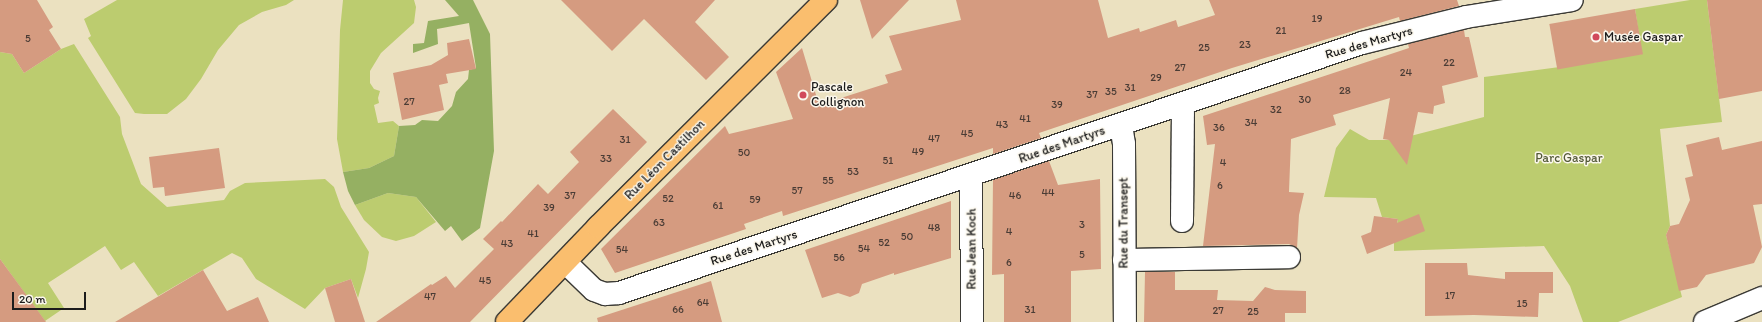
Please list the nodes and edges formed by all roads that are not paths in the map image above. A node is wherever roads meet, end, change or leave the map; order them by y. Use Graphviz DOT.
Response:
graph roads {
  1 [pos="826,0"];
  2 [pos="1572,0"];
  3 [pos="1183,104"];
  4 [pos="1122,125"];
  5 [pos="971,176"];
  6 [pos="1182,221"];
  7 [pos="1288,257"];
  8 [pos="1124,260"];
  9 [pos="566,263"];
  10 [pos="1762,298"];
  11 [pos="506,322"];
  12 [pos="972,322"];
  13 [pos="1125,322"];
  14 [pos="1705,322"];
  1 -- 9 [label="main road, Rue Léon Castilhon"];
  2 -- 3 [label="street, Rue des Martyrs"];
  3 -- 4 [label="street, Rue des Martyrs"];
  3 -- 6 [label="street"];
  4 -- 5 [label="street, Rue des Martyrs"];
  4 -- 8 [label="street, Rue du Transept"];
  5 -- 9 [label="street, Rue des Martyrs"];
  5 -- 12 [label="street, Rue Jean Koch"];
  7 -- 8 [label="street"];
  8 -- 13 [label="street, Rue du Transept"];
  9 -- 11 [label="main road, Rue Léon Castilhon"];
  10 -- 14 [label="street"];
}
